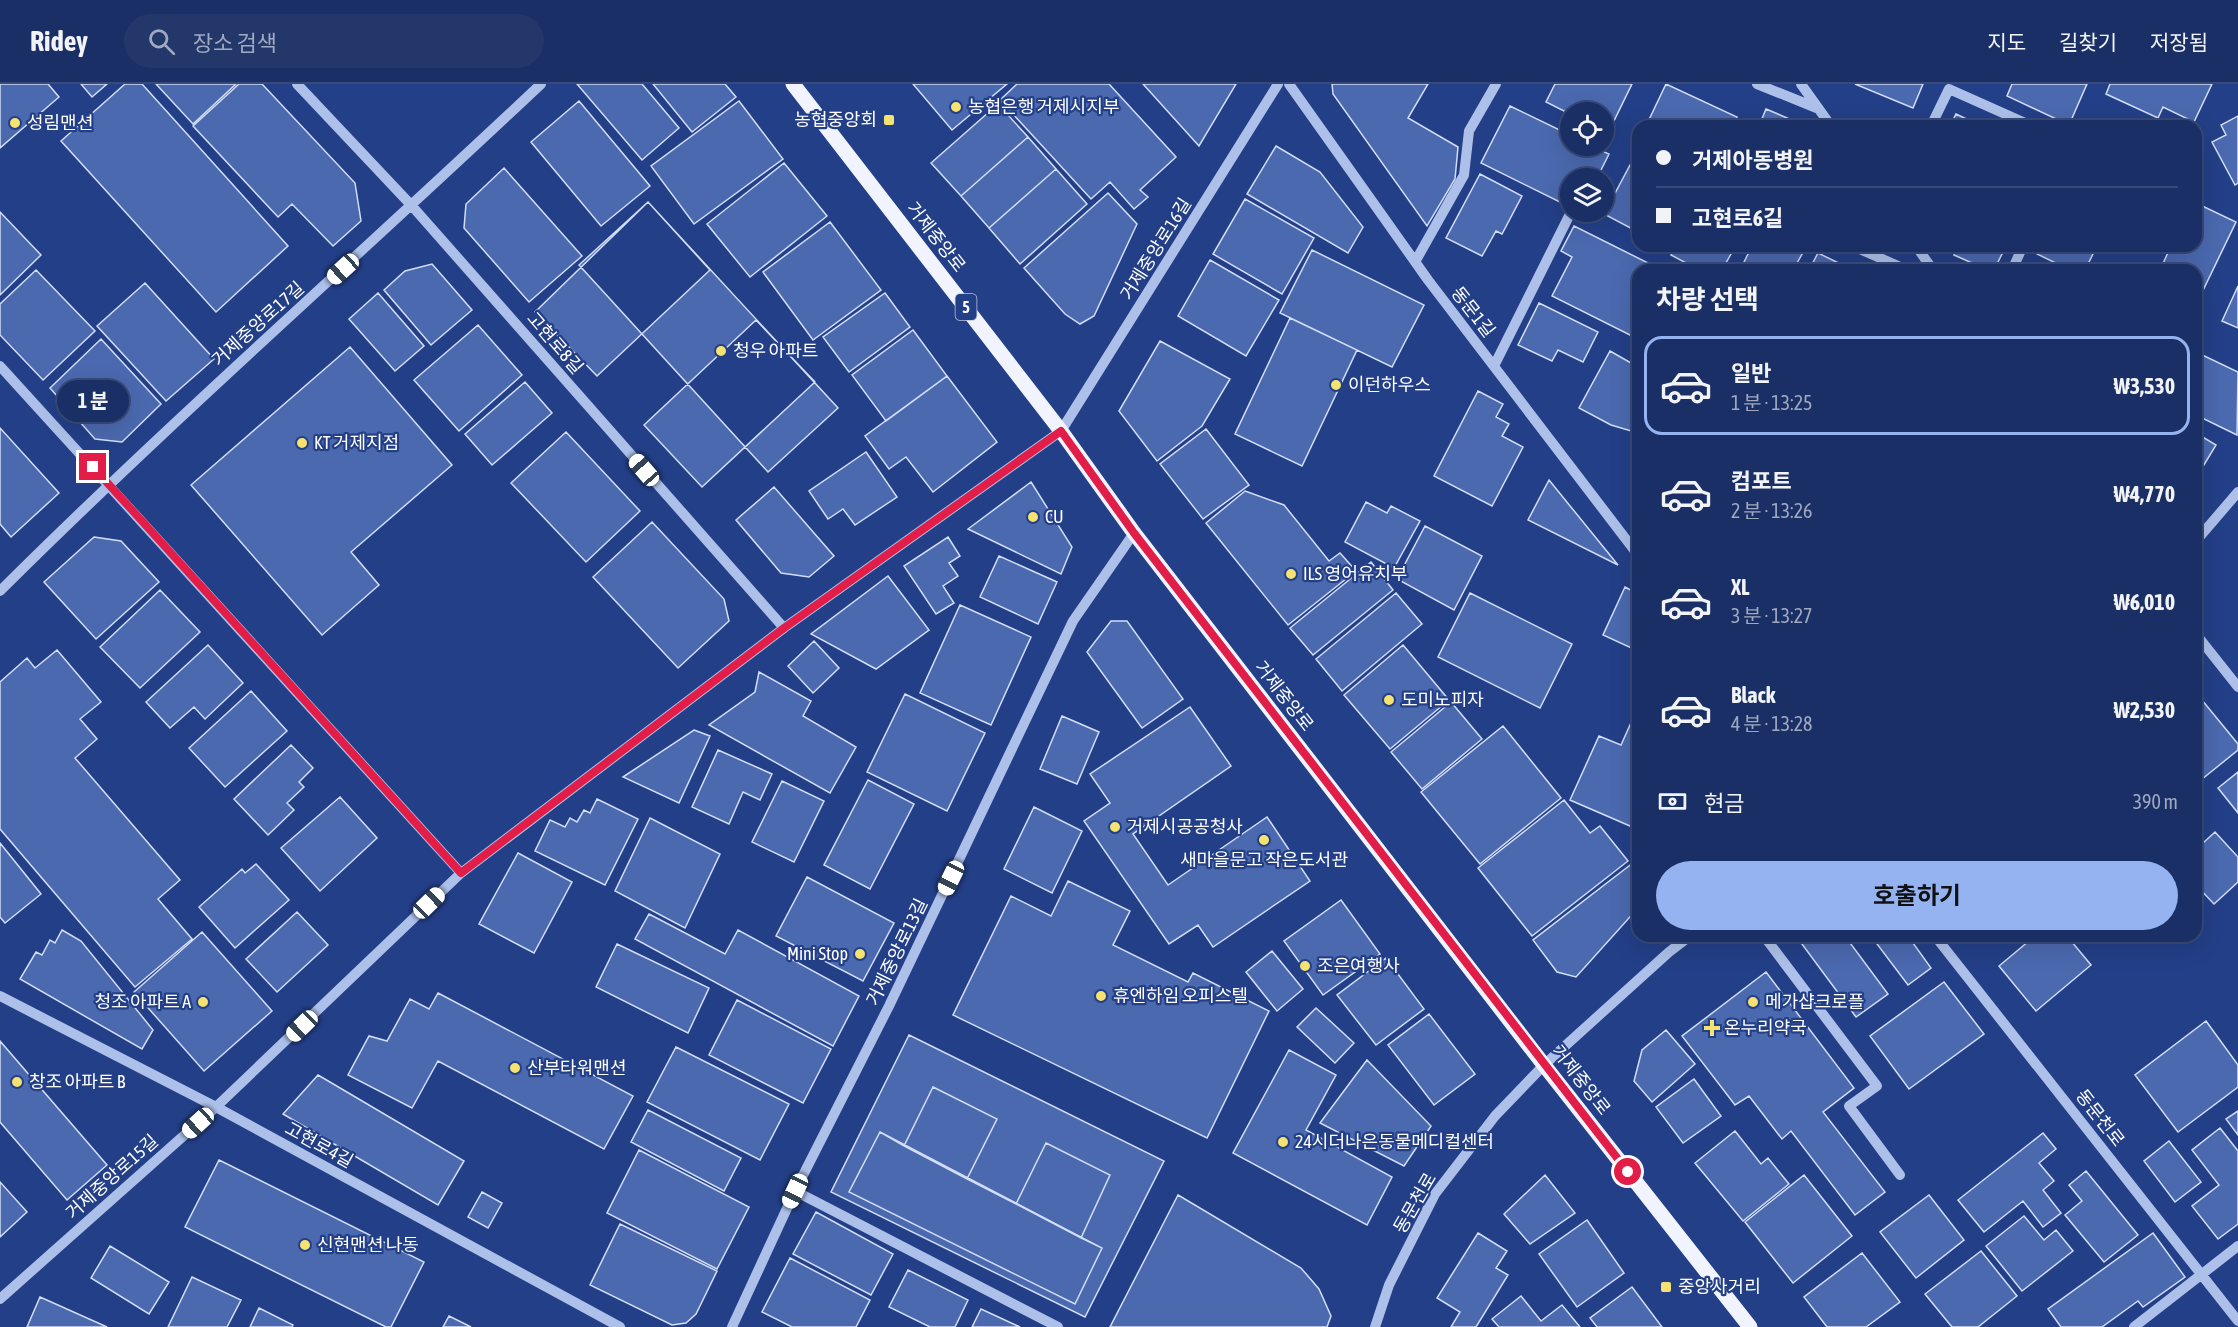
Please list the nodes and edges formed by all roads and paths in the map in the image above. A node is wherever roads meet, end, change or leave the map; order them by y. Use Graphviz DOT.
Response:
graph roads {
  1 [pos="297,84"];
  2 [pos="541,84"];
  3 [pos="793,84"];
  4 [pos="1278,84"];
  5 [pos="1289,84"];
  6 [pos="1496,84"];
  7 [pos="1757,84"];
  8 [pos="1801,84"];
  9 [pos="1819,109"];
  10 [pos="1827,120"];
  11 [pos="1934,120"];
  12 [pos="2018,120"];
  13 [pos="411,206"];
  14 [pos="1566,222"];
  15 [pos="1866,252"];
  16 [pos="1415,262"];
  17 [pos="1894,264"];
  18 [pos="0,366"];
  19 [pos="1494,366"];
  20 [pos="1061,431"];
  21 [pos="108,484"];
  22 [pos="2238,492"];
  23 [pos="1134,533"];
  24 [pos="2202,534"];
  25 [pos="1632,547"];
  26 [pos="0,591"];
  27 [pos="784,628"];
  28 [pos="2202,642"];
  29 [pos="2238,687"];
  30 [pos="461,873"];
  31 [pos="1682,942"];
  32 [pos="1769,942"];
  33 [pos="1940,942"];
  34 [pos="0,996"];
  35 [pos="1544,1065"];
  36 [pos="216,1107"];
  37 [pos="1900,1176"];
  38 [pos="795,1191"];
  39 [pos="2238,1246"];
  40 [pos="2202,1274"];
  41 [pos="0,1299"];
  42 [pos="2238,1321"];
  43 [pos="620,1327"];
  44 [pos="732,1327"];
  45 [pos="1058,1327"];
  46 [pos="1375,1327"];
  47 [pos="1750,1327"];
  48 [pos="2134,1327"];
  1 -- 13 [label="street, 고현로8길"];
  2 -- 13 [label="street, 거제중앙로17길"];
  3 -- 20 [label="main road, 거제중앙로 / 5"];
  4 -- 20 [label="street, 거제중앙로16길"];
  5 -- 16 [label="street, 동문1길"];
  6 -- 16 [label="street"];
  7 -- 9 [label="street"];
  8 -- 9 [label="street"];
  9 -- 10 [label="street"];
  11 -- 12 [label="street"];
  13 -- 21 [label="street, 거제중앙로17길"];
  13 -- 27 [label="street, 고현로8길"];
  14 -- 19 [label="street"];
  15 -- 17 [label="street"];
  16 -- 19 [label="street, 동문1길"];
  18 -- 21 [label="street"];
  19 -- 25 [label="street, 동문1길"];
  20 -- 23 [label="main road, 거제중앙로 / 5"];
  20 -- 27 [label="street, 거제중앙로15길"];
  21 -- 26 [label="street, 거제중앙로17길"];
  21 -- 30 [label="street"];
  22 -- 24 [label="street"];
  23 -- 35 [label="main road, 거제중앙로 / 5"];
  23 -- 38 [label="street, 거제중앙로13길"];
  27 -- 30 [label="street, 거제중앙로15길"];
  28 -- 29 [label="street"];
  30 -- 36 [label="street, 거제중앙로15길"];
  31 -- 35 [label="street, 동문천로"];
  32 -- 37 [label="street"];
  33 -- 40 [label="street, 동문천로"];
  34 -- 36 [label="street, 고현로4길"];
  35 -- 46 [label="street, 동문천로"];
  35 -- 47 [label="main road, 거제중앙로 / 5"];
  36 -- 41 [label="street, 거제중앙로15길"];
  36 -- 43 [label="street, 고현로4길"];
  38 -- 44 [label="street, 거제중앙로13길"];
  38 -- 45 [label="street"];
  39 -- 40 [label="street"];
  40 -- 42 [label="street, 동문천로"];
  40 -- 48 [label="street"];
}
